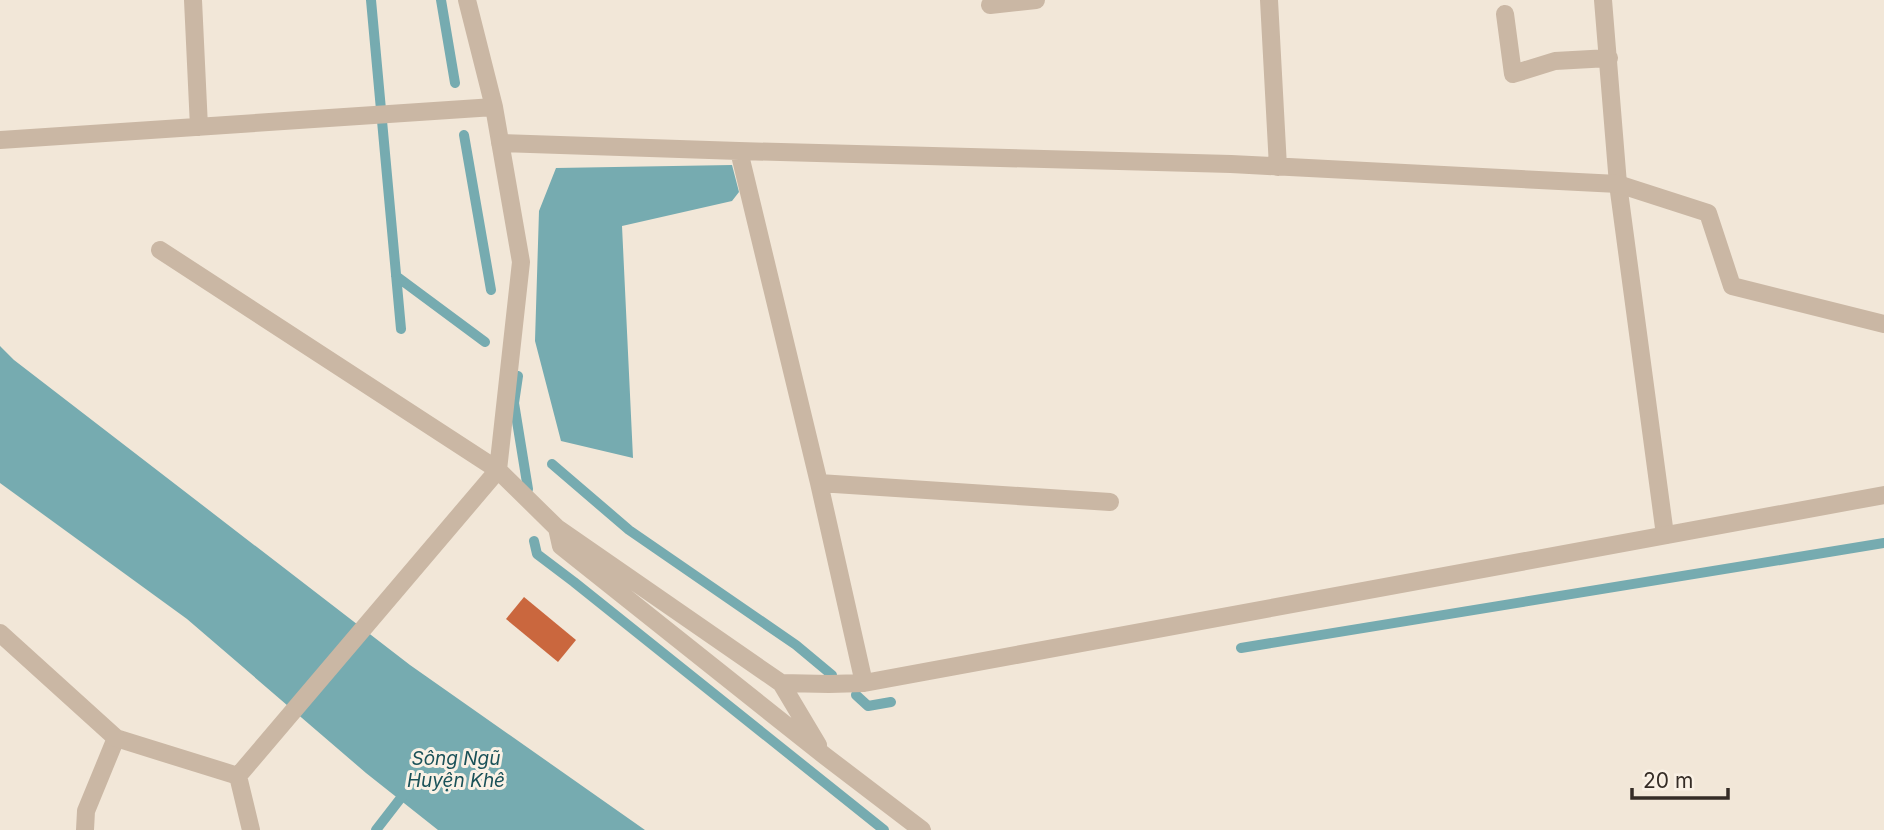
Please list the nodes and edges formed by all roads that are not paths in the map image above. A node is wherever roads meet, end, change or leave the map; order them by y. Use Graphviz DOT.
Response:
graph roads {
  1 [pos="193,0"];
  2 [pos="467,0"];
  3 [pos="1036,0"];
  4 [pos="1269,0"];
  5 [pos="1603,0"];
  6 [pos="990,5"];
  7 [pos="1505,14"];
  8 [pos="1609,58"];
  9 [pos="494,107"];
  10 [pos="199,127"];
  11 [pos="0,140"];
  12 [pos="500,143"];
  13 [pos="740,151"];
  14 [pos="1278,167"];
  15 [pos="1618,184"];
  16 [pos="160,250"];
  17 [pos="1884,324"];
  18 [pos="498,470"];
  19 [pos="819,483"];
  20 [pos="1884,495"];
  21 [pos="1110,502"];
  22 [pos="557,528"];
  23 [pos="1665,535"];
  24 [pos="0,633"];
  25 [pos="781,683"];
  26 [pos="864,683"];
  27 [pos="116,737"];
  28 [pos="825,757"];
  29 [pos="242,771"];
  30 [pos="85,830"];
  31 [pos="251,830"];
  32 [pos="922,830"];
  1 -- 10 [label="street"];
  2 -- 9 [label="street"];
  3 -- 6 [label="street"];
  4 -- 14 [label="street"];
  5 -- 8 [label="street"];
  7 -- 8 [label="street"];
  8 -- 15 [label="street"];
  9 -- 10 [label="street"];
  9 -- 12 [label="street"];
  10 -- 11 [label="street"];
  12 -- 13 [label="street"];
  12 -- 18 [label="street"];
  13 -- 14 [label="street"];
  13 -- 19 [label="street"];
  14 -- 15 [label="street"];
  15 -- 17 [label="street"];
  15 -- 23 [label="street"];
  16 -- 18 [label="street"];
  18 -- 22 [label="street"];
  18 -- 29 [label="street"];
  19 -- 21 [label="street"];
  19 -- 26 [label="street"];
  20 -- 23 [label="street"];
  22 -- 25 [label="street"];
  22 -- 28 [label="street"];
  23 -- 26 [label="street"];
  24 -- 27 [label="street"];
  25 -- 26 [label="street"];
  25 -- 28 [label="street"];
  27 -- 29 [label="street"];
  27 -- 30 [label="street"];
  28 -- 32 [label="street"];
  29 -- 31 [label="street"];
}
